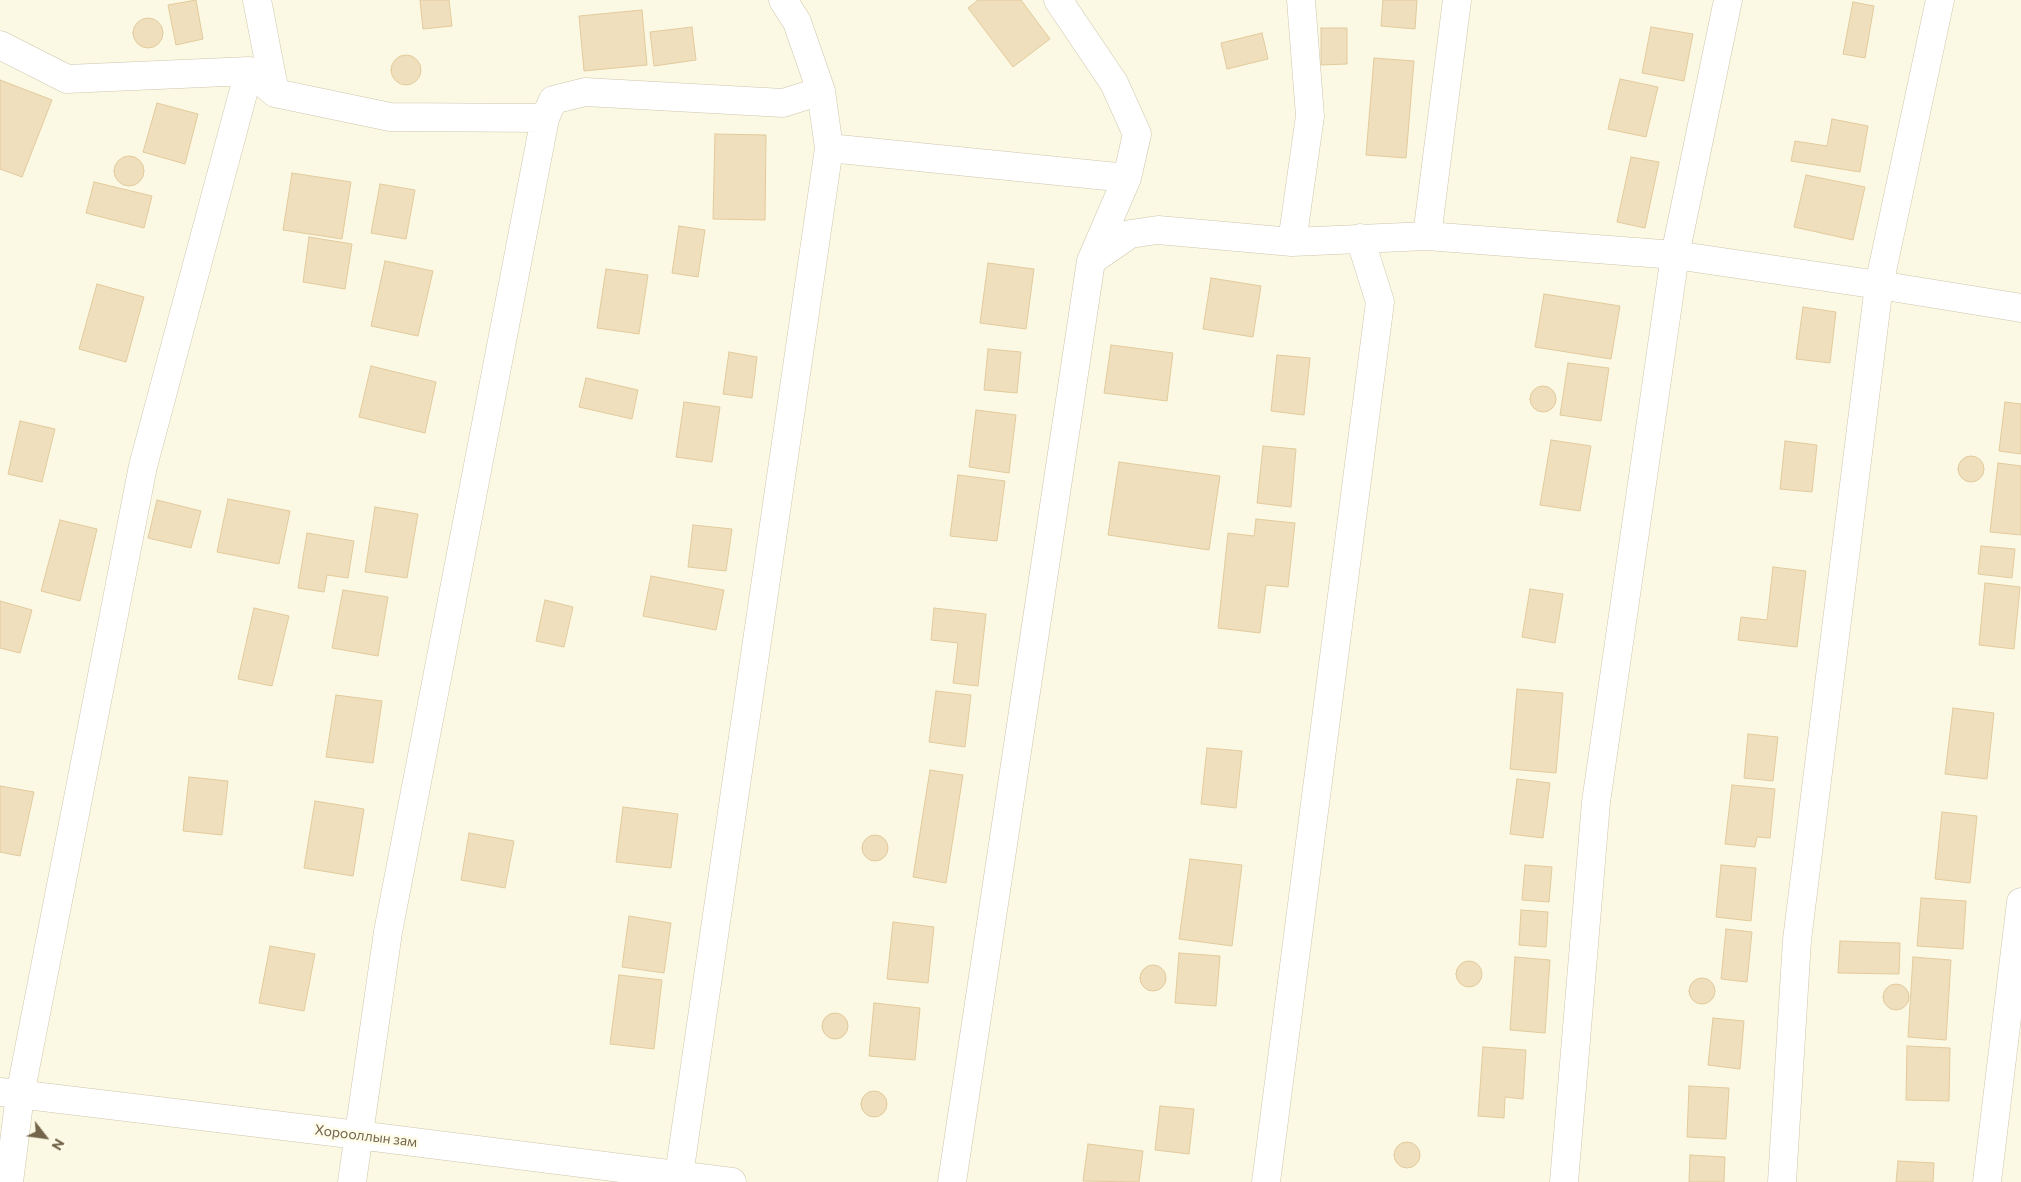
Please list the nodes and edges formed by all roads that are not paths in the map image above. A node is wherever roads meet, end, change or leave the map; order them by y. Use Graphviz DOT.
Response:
graph roads {
  1 [pos="257,0"];
  2 [pos="783,0"];
  3 [pos="1058,0"];
  4 [pos="1301,0"];
  5 [pos="1457,0"];
  6 [pos="1728,0"];
  7 [pos="1940,0"];
  8 [pos="1,40"];
  9 [pos="249,71"];
  10 [pos="821,91"];
  11 [pos="275,93"];
  12 [pos="545,118"];
  13 [pos="829,148"];
  14 [pos="1126,178"];
  15 [pos="1427,236"];
  16 [pos="1360,238"];
  17 [pos="1292,242"];
  18 [pos="1675,255"];
  19 [pos="1091,261"];
  20 [pos="1879,285"];
  21 [pos="2021,308"];
  22 [pos="2021,902"];
  23 [pos="10,1094"];
  24 [pos="358,1134"];
  25 [pos="679,1179"];
  26 [pos="9,1182"];
  27 [pos="352,1182"];
  28 [pos="732,1182"];
  29 [pos="952,1182"];
  30 [pos="1266,1182"];
  31 [pos="1564,1182"];
  32 [pos="1782,1182"];
  33 [pos="1987,1182"];
  1 -- 11 [label="street"];
  2 -- 10 [label="street"];
  3 -- 14 [label="street"];
  4 -- 17 [label="street"];
  5 -- 15 [label="street"];
  6 -- 18 [label="street"];
  7 -- 20 [label="street"];
  8 -- 9 [label="street"];
  9 -- 11 [label="street"];
  9 -- 23 [label="street"];
  10 -- 12 [label="street"];
  10 -- 13 [label="street"];
  11 -- 12 [label="street"];
  12 -- 24 [label="street"];
  13 -- 14 [label="street"];
  13 -- 25 [label="street"];
  14 -- 19 [label="street"];
  15 -- 16 [label="street"];
  15 -- 18 [label="street"];
  16 -- 17 [label="street"];
  16 -- 30 [label="street"];
  17 -- 19 [label="street"];
  18 -- 20 [label="street"];
  18 -- 31 [label="street"];
  19 -- 29 [label="street"];
  20 -- 21 [label="street"];
  20 -- 32 [label="street"];
  22 -- 33 [label="street"];
  23 -- 24 [label="street, Хорооллын зам"];
  23 -- 26 [label="street"];
  24 -- 25 [label="street, Хорооллын зам"];
  24 -- 27 [label="street"];
  25 -- 28 [label="street, Хорооллын зам"];
}
